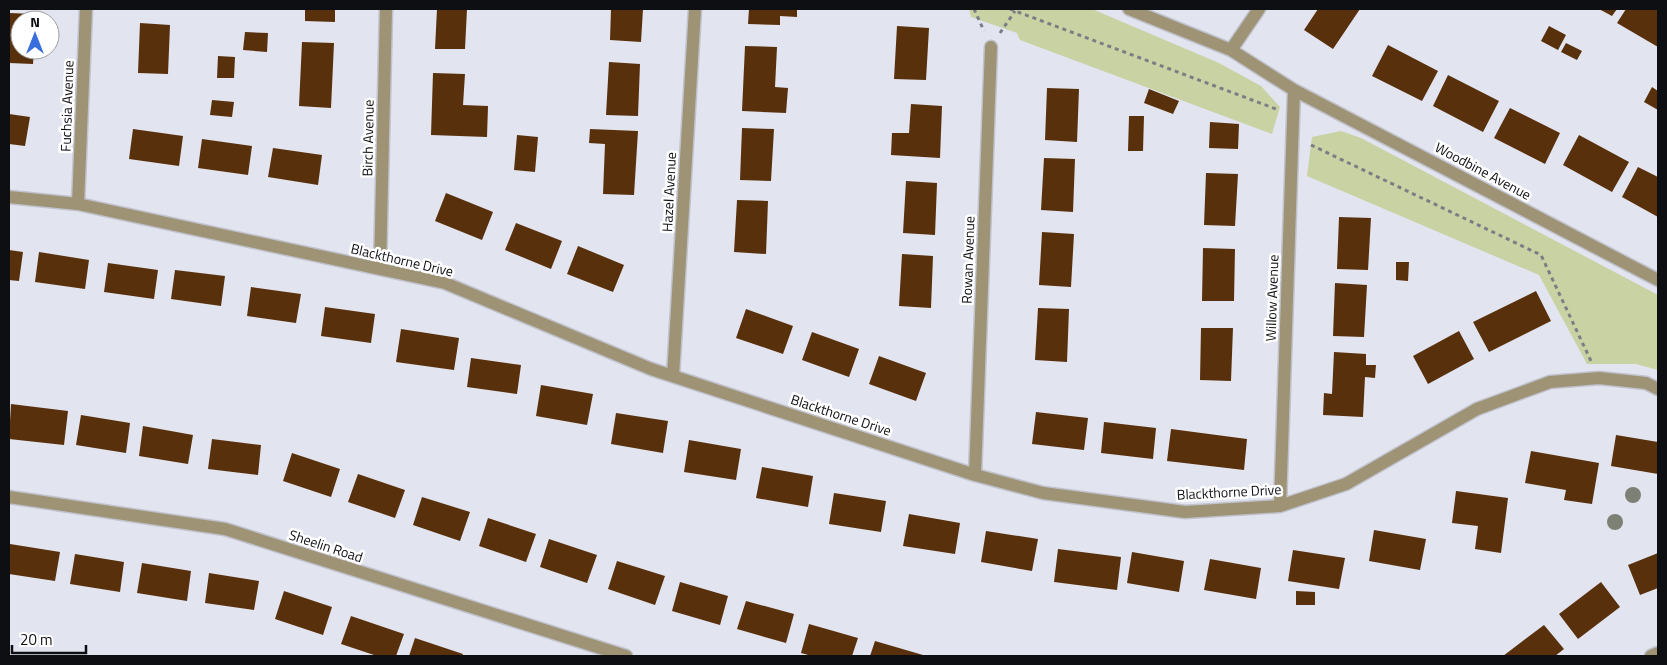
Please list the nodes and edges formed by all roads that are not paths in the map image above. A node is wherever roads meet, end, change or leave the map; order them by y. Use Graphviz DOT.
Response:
graph roads {
  1 [pos="86,9"];
  2 [pos="386,9"];
  3 [pos="696,9"];
  4 [pos="1129,9"];
  5 [pos="1259,9"];
  6 [pos="991,47"];
  7 [pos="1231,50"];
  8 [pos="1294,90"];
  9 [pos="9,197"];
  10 [pos="78,204"];
  11 [pos="380,269"];
  12 [pos="1658,280"];
  13 [pos="673,376"];
  14 [pos="1658,389"];
  15 [pos="975,474"];
  16 [pos="9,497"];
  17 [pos="1280,506"];
  18 [pos="602,653"];
  19 [pos="1658,653"];
  20 [pos="626,656"];
  21 [pos="1651,656"];
  1 -- 10 [label="street, Fuchsia Avenue"];
  2 -- 11 [label="street, Birch Avenue"];
  3 -- 13 [label="street, Hazel Avenue"];
  4 -- 7 [label="street, Woodbine Avenue"];
  5 -- 7 [label="street"];
  6 -- 15 [label="street, Rowan Avenue"];
  7 -- 8 [label="street, Woodbine Avenue"];
  8 -- 12 [label="street, Woodbine Avenue"];
  8 -- 17 [label="street, Willow Avenue"];
  9 -- 10 [label="street, Blackthorne Drive"];
  10 -- 11 [label="street, Blackthorne Drive"];
  11 -- 13 [label="street, Blackthorne Drive"];
  13 -- 15 [label="street, Blackthorne Drive"];
  14 -- 17 [label="street, Blackthorne Drive"];
  15 -- 17 [label="street, Blackthorne Drive"];
  16 -- 18 [label="street, Sheelin Road"];
  18 -- 20 [label="street, Sheelin Road"];
  19 -- 21 [label="street"];
}
